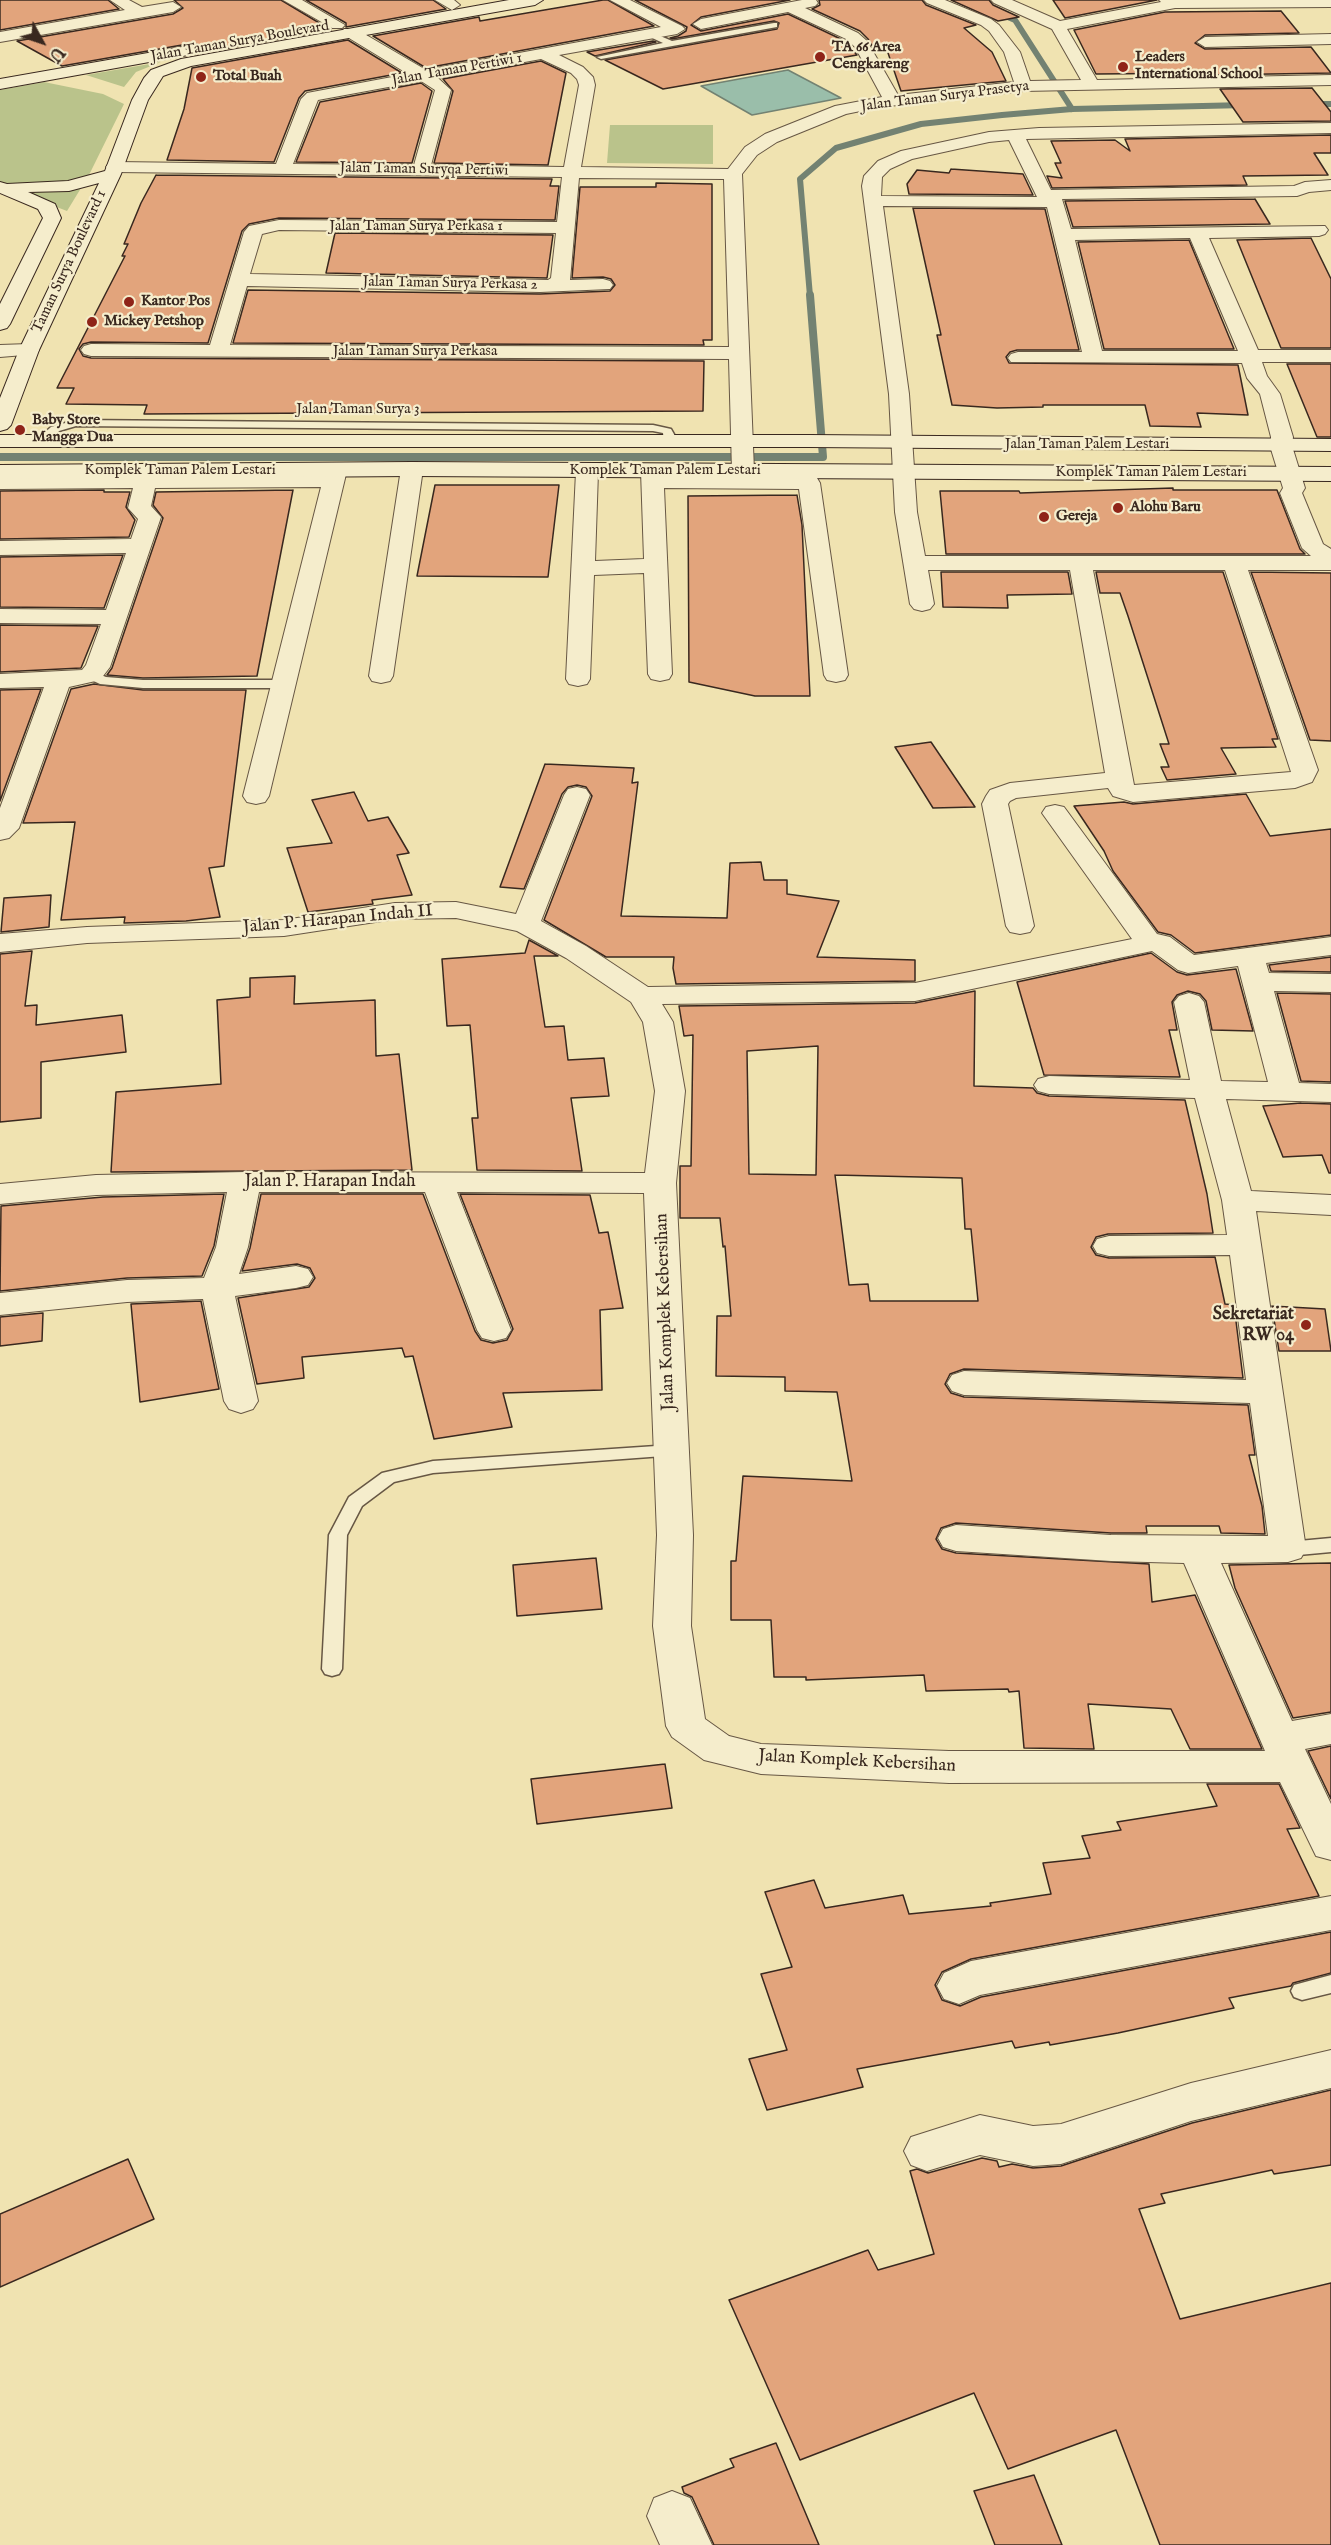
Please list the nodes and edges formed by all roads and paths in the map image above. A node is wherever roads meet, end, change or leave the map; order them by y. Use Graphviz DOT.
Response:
graph roads {
  1 [pos="118,0"];
  2 [pos="291,0"];
  3 [pos="479,0"];
  4 [pos="535,0"];
  5 [pos="618,0"];
  6 [pos="827,0"];
  7 [pos="932,0"];
  8 [pos="999,0"];
  9 [pos="1193,0"];
  10 [pos="448,2"];
  11 [pos="1171,2"];
  12 [pos="1331,2"];
  13 [pos="173,7"];
  14 [pos="790,7"];
  15 [pos="134,13"];
  16 [pos="701,24"];
  17 [pos="774,24"];
  18 [pos="0,25"];
  19 [pos="1058,26"];
  20 [pos="343,29"];
  21 [pos="647,34"];
  22 [pos="7,36"];
  23 [pos="670,39"];
  24 [pos="1331,39"];
  25 [pos="544,54"];
  26 [pos="601,57"];
  27 [pos="44,76"];
  28 [pos="423,76"];
  29 [pos="1331,80"];
  30 [pos="99,83"];
  31 [pos="0,84"];
  32 [pos="1092,84"];
  33 [pos="1031,86"];
  34 [pos="124,91"];
  35 [pos="140,100"];
  36 [pos="893,101"];
  37 [pos="1331,128"];
  38 [pos="1039,133"];
  39 [pos="1015,135"];
  40 [pos="1047,153"];
  41 [pos="284,168"];
  42 [pos="114,170"];
  43 [pos="421,170"];
  44 [pos="1055,173"];
  45 [pos="733,174"];
  46 [pos="571,176"];
  47 [pos="1328,185"];
  48 [pos="0,187"];
  49 [pos="1056,197"];
  50 [pos="874,201"];
  51 [pos="1305,202"];
  52 [pos="565,228"];
  53 [pos="1197,232"];
  54 [pos="1064,235"];
  55 [pos="238,280"];
  56 [pos="554,285"];
  57 [pos="603,285"];
  58 [pos="0,324"];
  59 [pos="29,350"];
  60 [pos="91,350"];
  61 [pos="218,350"];
  62 [pos="0,351"];
  63 [pos="739,353"];
  64 [pos="1250,356"];
  65 [pos="1331,356"];
  66 [pos="1093,357"];
  67 [pos="1018,358"];
  68 [pos="0,424"];
  69 [pos="0,441"];
  70 [pos="843,442"];
  71 [pos="903,443"];
  72 [pos="1331,445"];
  73 [pos="1281,446"];
  74 [pos="743,456"];
  75 [pos="412,469"];
  76 [pos="903,471"];
  77 [pos="0,472"];
  78 [pos="587,472"];
  79 [pos="1331,474"];
  80 [pos="334,475"];
  81 [pos="653,476"];
  82 [pos="146,481"];
  83 [pos="1291,481"];
  84 [pos="0,482"];
  85 [pos="141,546"];
  86 [pos="0,548"];
  87 [pos="1327,560"];
  88 [pos="914,563"];
  89 [pos="1234,563"];
  90 [pos="1081,565"];
  91 [pos="657,566"];
  92 [pos="583,568"];
  93 [pos="922,604"];
  94 [pos="0,616"];
  95 [pos="115,617"];
  96 [pos="660,674"];
  97 [pos="91,675"];
  98 [pos="381,675"];
  99 [pos="836,675"];
  100 [pos="578,679"];
  101 [pos="59,680"];
  102 [pos="0,681"];
  103 [pos="282,684"];
  104 [pos="1119,779"];
  105 [pos="577,795"];
  106 [pos="256,796"];
  107 [pos="1055,813"];
  108 [pos="0,832"];
  109 [pos="526,924"];
  110 [pos="1020,926"];
  111 [pos="1149,940"];
  112 [pos="0,943"];
  113 [pos="1331,946"];
  114 [pos="1254,969"];
  115 [pos="1331,983"];
  116 [pos="642,996"];
  117 [pos="1189,1002"];
  118 [pos="1048,1085"];
  119 [pos="1208,1091"];
  120 [pos="1286,1092"];
  121 [pos="1331,1092"];
  122 [pos="245,1182"];
  123 [pos="437,1182"];
  124 [pos="660,1183"];
  125 [pos="0,1194"];
  126 [pos="1238,1200"];
  127 [pos="1331,1205"];
  128 [pos="1244,1245"];
  129 [pos="1109,1246"];
  130 [pos="296,1277"];
  131 [pos="217,1288"];
  132 [pos="0,1304"];
  133 [pos="494,1330"];
  134 [pos="964,1383"];
  135 [pos="1265,1392"];
  136 [pos="241,1401"];
  137 [pos="671,1451"];
  138 [pos="956,1538"];
  139 [pos="1331,1545"];
  140 [pos="1288,1549"];
  141 [pos="1197,1550"];
  142 [pos="332,1669"];
  143 [pos="1331,1729"];
  144 [pos="1286,1752"];
  145 [pos="1331,1844"];
  146 [pos="1331,1912"];
  147 [pos="1331,1984"];
  148 [pos="959,1986"];
  149 [pos="1302,1991"];
  150 [pos="1331,2069"];
  151 [pos="927,2151"];
  1 -- 15 [label="street"];
  2 -- 20 [label="street"];
  3 -- 10 [label="street, Jalan Taman Surya Boulevard"];
  4 -- 20 [label="street, Jalan Taman Surya Boulevard"];
  5 -- 23 [label="street"];
  6 -- 14 [label="street"];
  7 -- 33 [label="street"];
  8 -- 19 [label="street"];
  9 -- 11 [label="street"];
  10 -- 20 [label="street, Jalan Taman Surya Boulevard"];
  11 -- 12 [label="street"];
  11 -- 19 [label="street"];
  11 -- 24 [label="street"];
  13 -- 15 [label="street"];
  14 -- 16 [label="street"];
  14 -- 36 [label="street"];
  15 -- 22 [label="street"];
  17 -- 23 [label="lane"];
  18 -- 22 [label="street"];
  19 -- 32 [label="street"];
  20 -- 27 [label="street, Jalan Taman Surya Boulevard"];
  20 -- 28 [label="street"];
  20 -- 35 [label="street, Jalan Taman Surya Boulevard"];
  21 -- 23 [label="street, Jalan Taman Pertiwi 1"];
  21 -- 23 [label="lane"];
  21 -- 25 [label="street, Jalan Taman Pertiwi 1"];
  23 -- 26 [label="lane"];
  25 -- 28 [label="street, Jalan Taman Pertiwi 1"];
  25 -- 46 [label="street, Jalan Taman Surya Perkasa 2"];
  27 -- 30 [label="street"];
  27 -- 31 [label="street, Jalan Taman Surya Boulevard"];
  28 -- 41 [label="street, Jalan Taman Pertiwi 1"];
  28 -- 43 [label="street"];
  29 -- 32 [label="street, Jalan Taman Surya Prasetya"];
  32 -- 33 [label="street, Jalan Taman Surya Prasetya"];
  33 -- 36 [label="street, Jalan Taman Surya Prasetya"];
  34 -- 35 [label="street"];
  35 -- 42 [label="street, Taman Surya Boulevard 1"];
  36 -- 45 [label="street, Jalan Taman Surya Prasetya"];
  37 -- 38 [label="street"];
  38 -- 39 [label="street"];
  38 -- 40 [label="street"];
  39 -- 49 [label="street"];
  39 -- 50 [label="street"];
  41 -- 42 [label="street, Jalan Taman Suryqa Pertiwi"];
  41 -- 43 [label="street, Jalan Taman Suryqa Pertiwi"];
  42 -- 48 [label="street, Jalan Taman Suryqa Pertiwi"];
  42 -- 59 [label="street, Taman Surya Boulevard 1"];
  43 -- 46 [label="street, Jalan Taman Suryqa Pertiwi"];
  44 -- 49 [label="street"];
  45 -- 46 [label="street, Jalan Taman Suryqa Pertiwi"];
  45 -- 63 [label="street"];
  46 -- 52 [label="street, Jalan Taman Surya Perkasa 2"];
  47 -- 51 [label="street"];
  48 -- 58 [label="street, Taman Surya Boulevard 1"];
  49 -- 50 [label="street"];
  49 -- 51 [label="street"];
  49 -- 54 [label="street"];
  50 -- 71 [label="street"];
  51 -- 53 [label="street"];
  52 -- 55 [label="street, Jalan Taman Surya Perkasa 1"];
  52 -- 56 [label="street, Jalan Taman Surya Perkasa 2"];
  53 -- 54 [label="street"];
  53 -- 64 [label="street"];
  54 -- 66 [label="street"];
  55 -- 56 [label="street, Jalan Taman Surya Perkasa 2"];
  55 -- 61 [label="street"];
  56 -- 57 [label="street"];
  59 -- 62 [label="street"];
  59 -- 68 [label="street, Taman Surya Boulevard 1"];
  60 -- 61 [label="street, Jalan Taman Surya Perkasa"];
  61 -- 63 [label="street, Jalan Taman Surya Perkasa"];
  63 -- 74 [label="street"];
  64 -- 65 [label="street"];
  64 -- 66 [label="street"];
  64 -- 73 [label="street"];
  66 -- 67 [label="street"];
  69 -- 74 [label="street, Komplek Taman Palem Lestari"];
  70 -- 71 [label="street, Jalan Taman Palem Lestari"];
  70 -- 74 [label="street, Komplek Taman Palem Lestari"];
  71 -- 73 [label="street, Jalan Taman Palem Lestari"];
  71 -- 76 [label="street"];
  72 -- 73 [label="street, Jalan Taman Palem Lestari"];
  73 -- 83 [label="street"];
  74 -- 76 [label="street, Komplek Taman Palem Lestari"];
  74 -- 81 [label="street, Komplek Taman Palem Lestari"];
  75 -- 78 [label="street, Komplek Taman Palem Lestari"];
  75 -- 80 [label="street, Komplek Taman Palem Lestari"];
  75 -- 98 [label="street"];
  76 -- 83 [label="street, Komplek Taman Palem Lestari"];
  76 -- 88 [label="street"];
  77 -- 80 [label="street, Komplek Taman Palem Lestari"];
  78 -- 81 [label="street, Komplek Taman Palem Lestari"];
  78 -- 92 [label="street"];
  79 -- 83 [label="street, Komplek Taman Palem Lestari"];
  80 -- 82 [label="street"];
  80 -- 103 [label="street"];
  81 -- 91 [label="street"];
  81 -- 99 [label="street"];
  82 -- 84 [label="street"];
  82 -- 85 [label="street"];
  83 -- 87 [label="street"];
  85 -- 86 [label="street"];
  85 -- 95 [label="street"];
  87 -- 89 [label="street"];
  88 -- 90 [label="street"];
  88 -- 93 [label="street"];
  89 -- 90 [label="street"];
  89 -- 104 [label="street"];
  90 -- 104 [label="street"];
  91 -- 92 [label="street"];
  91 -- 96 [label="street"];
  92 -- 100 [label="street"];
  94 -- 95 [label="street"];
  95 -- 97 [label="street"];
  97 -- 101 [label="street"];
  97 -- 103 [label="lane"];
  101 -- 102 [label="street"];
  101 -- 108 [label="street"];
  103 -- 106 [label="street"];
  104 -- 110 [label="street"];
  105 -- 109 [label="street"];
  107 -- 111 [label="street"];
  109 -- 112 [label="street, Jalan P. Harapan Indah II"];
  109 -- 116 [label="street, Jalan P. Harapan Indah II"];
  111 -- 114 [label="street"];
  111 -- 116 [label="street"];
  113 -- 114 [label="street"];
  114 -- 115 [label="street"];
  114 -- 120 [label="street"];
  116 -- 124 [label="street, Jalan P. Harapan Indah II"];
  117 -- 119 [label="street"];
  118 -- 119 [label="street"];
  119 -- 120 [label="street"];
  119 -- 126 [label="street"];
  120 -- 121 [label="street"];
  122 -- 123 [label="street, Jalan P. Harapan Indah"];
  122 -- 125 [label="street, Jalan P. Harapan Indah"];
  122 -- 131 [label="street"];
  123 -- 124 [label="street, Jalan P. Harapan Indah"];
  123 -- 133 [label="street"];
  124 -- 137 [label="street, Jalan Komplek Kebersihan"];
  126 -- 127 [label="street"];
  126 -- 128 [label="street"];
  128 -- 129 [label="street"];
  128 -- 135 [label="street"];
  130 -- 131 [label="street"];
  131 -- 132 [label="street"];
  131 -- 136 [label="street"];
  134 -- 135 [label="street"];
  135 -- 140 [label="street"];
  137 -- 142 [label="lane"];
  137 -- 144 [label="street, Jalan Komplek Kebersihan"];
  138 -- 141 [label="street"];
  139 -- 140 [label="lane"];
  140 -- 141 [label="street"];
  141 -- 144 [label="street"];
  143 -- 144 [label="street, Jalan Komplek Kebersihan"];
  144 -- 145 [label="street"];
  146 -- 148 [label="street"];
  147 -- 149 [label="lane"];
  150 -- 151 [label="street"];
}
